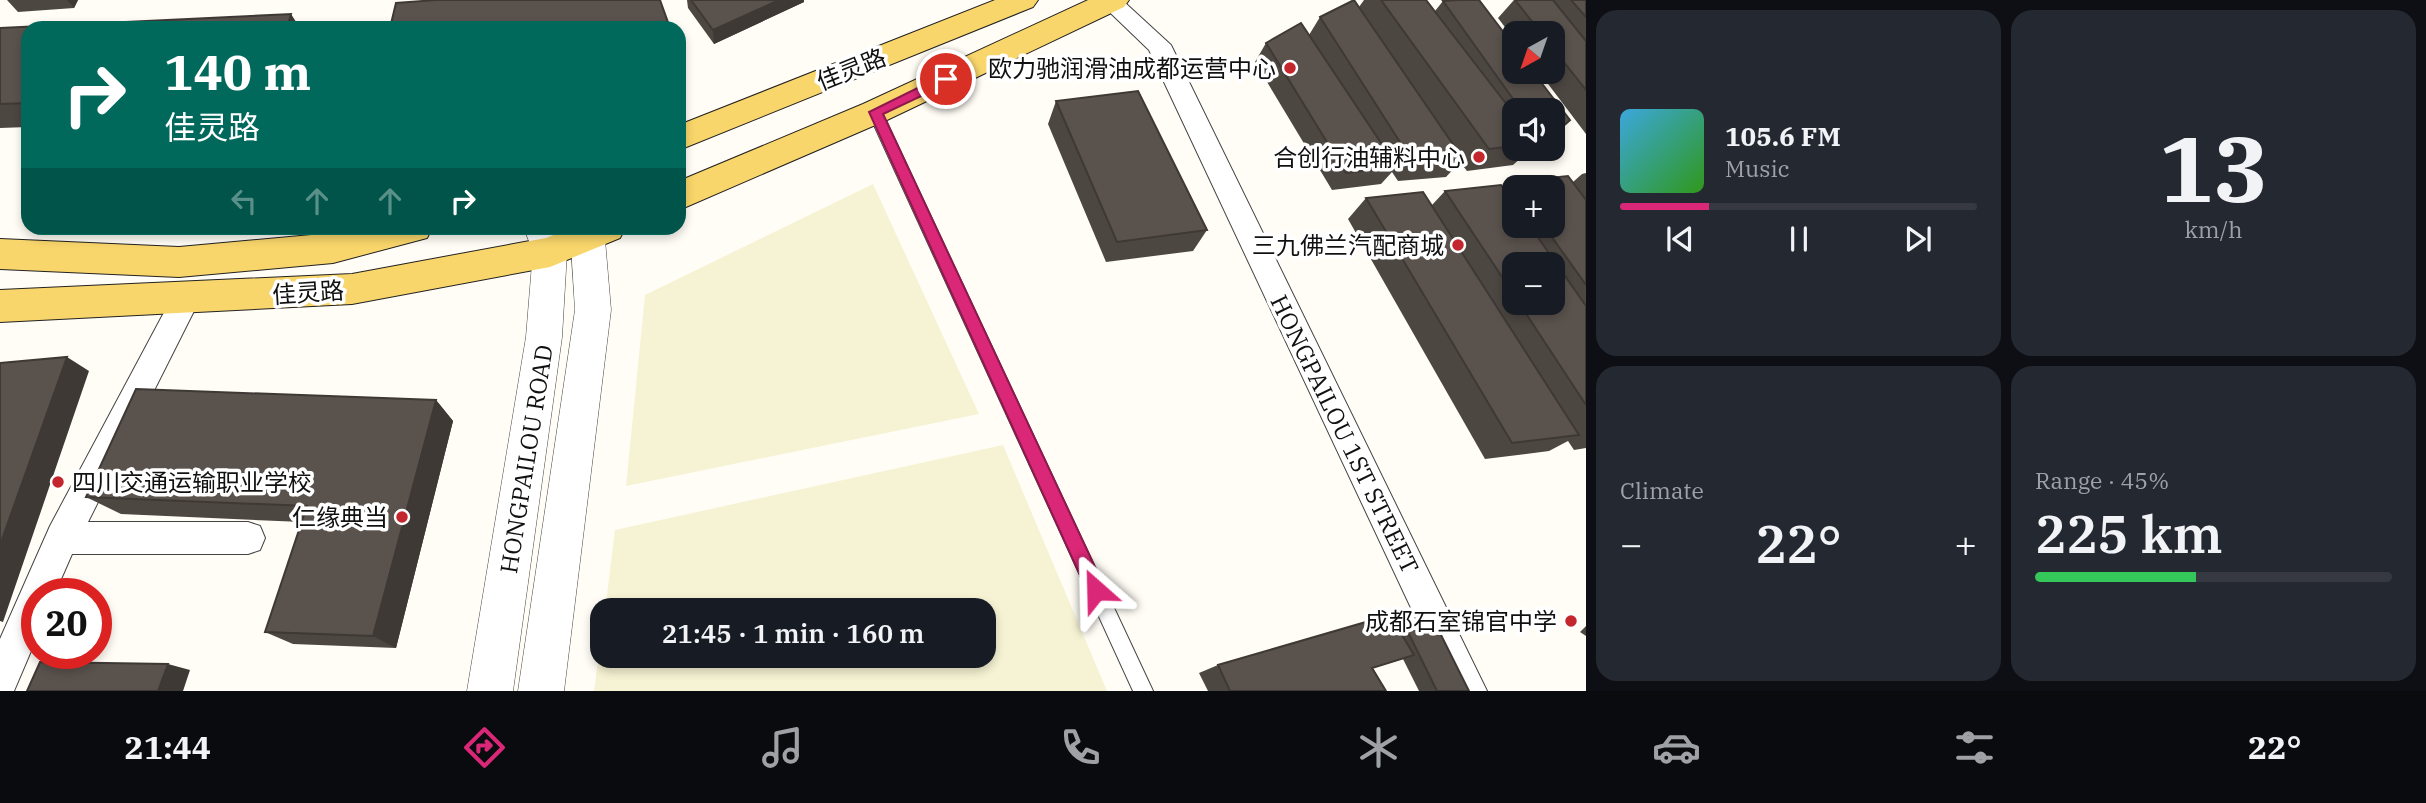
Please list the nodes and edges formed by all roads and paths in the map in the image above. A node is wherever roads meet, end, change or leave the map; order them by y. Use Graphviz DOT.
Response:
graph roads {
  1 [pos="1023,0"];
  2 [pos="1111,0"];
  3 [pos="876,112"];
  4 [pos="686,135"];
  5 [pos="686,194"];
  6 [pos="386,235"];
  7 [pos="570,235"];
  8 [pos="594,235"];
  9 [pos="546,240"];
  10 [pos="0,254"];
  11 [pos="186,299"];
  12 [pos="0,306"];
  13 [pos="62,538"];
  14 [pos="248,538"];
  15 [pos="44,578"];
  16 [pos="21,632"];
  17 [pos="0,680"];
  18 [pos="490,691"];
  19 [pos="541,691"];
  20 [pos="1143,691"];
  21 [pos="1469,691"];
  1 -- 4 [label="main road, 佳灵路"];
  2 -- 3 [label="main road, 佳灵路"];
  2 -- 21 [label="street, HONGPAILOU 1ST STREET"];
  3 -- 5 [label="main road, 佳灵路"];
  3 -- 20 [label="lane"];
  6 -- 10 [label="main road, 佳灵路"];
  7 -- 9 [label="main road, 佳灵路"];
  8 -- 19 [label="street, HONGPAILOU ROAD"];
  9 -- 11 [label="main road, 佳灵路"];
  9 -- 18 [label="street, HONGPAILOU ROAD"];
  11 -- 12 [label="main road, 佳灵路"];
  11 -- 13 [label="street"];
  13 -- 14 [label="street"];
  13 -- 15 [label="street"];
  16 -- 17 [label="street"];
}
